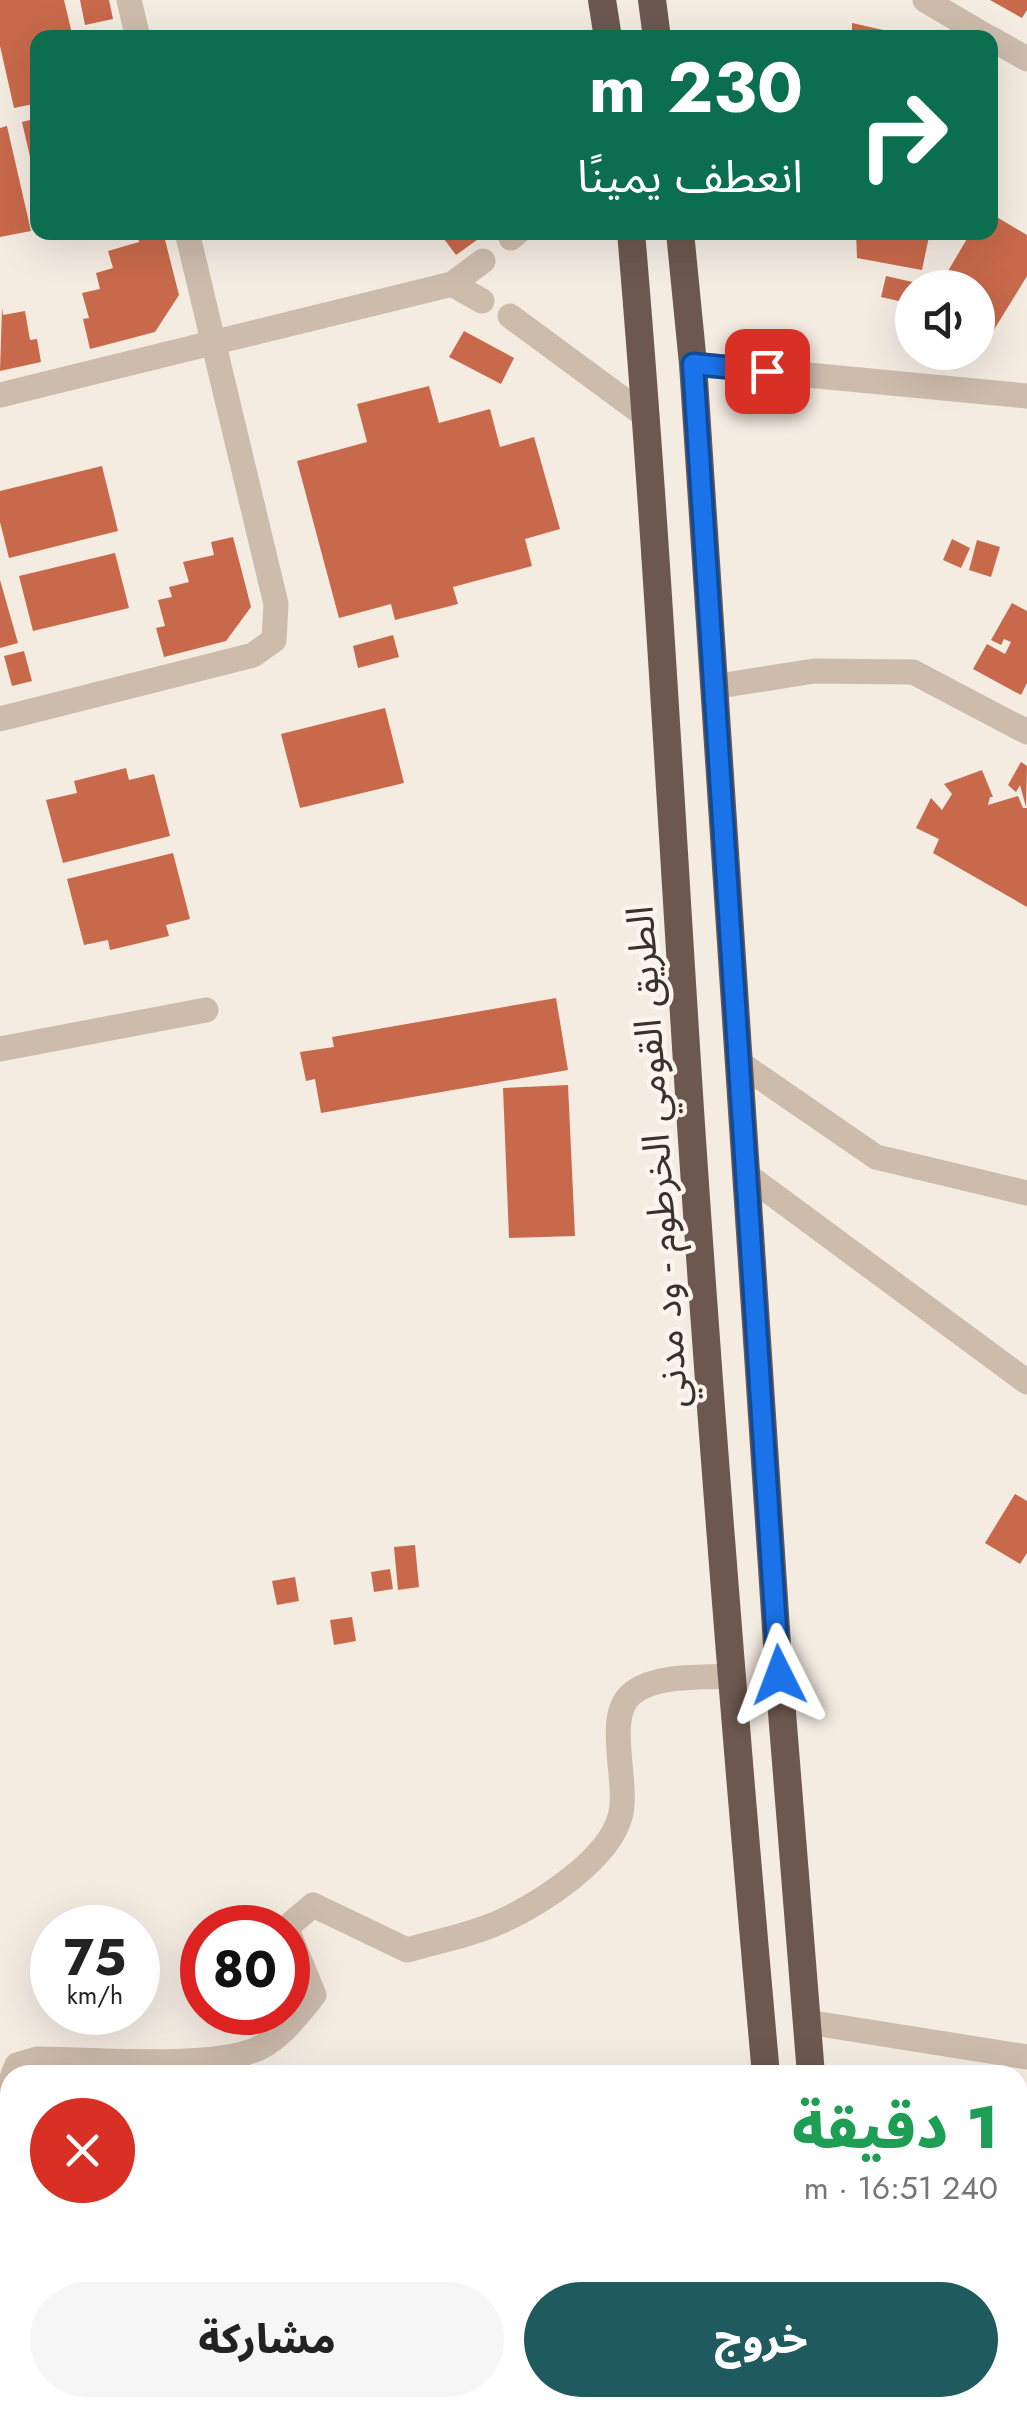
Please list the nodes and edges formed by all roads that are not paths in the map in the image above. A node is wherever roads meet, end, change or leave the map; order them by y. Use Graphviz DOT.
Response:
graph roads {
  1 [pos="129,0"];
  2 [pos="602,0"];
  3 [pos="652,0"];
  4 [pos="925,0"];
  5 [pos="136,30"];
  6 [pos="607,30"];
  7 [pos="656,30"];
  8 [pos="976,30"];
  9 [pos="998,43"];
  10 [pos="1027,59"];
  11 [pos="189,240"];
  12 [pos="632,240"];
  13 [pos="681,240"];
  14 [pos="484,261"];
  15 [pos="452,284"];
  16 [pos="482,301"];
  17 [pos="510,316"];
  18 [pos="214,341"];
  19 [pos="693,364"];
  20 [pos="0,395"];
  21 [pos="1027,396"];
  22 [pos="647,417"];
  23 [pos="713,687"];
  24 [pos="0,719"];
  25 [pos="1027,732"];
  26 [pos="206,1010"];
  27 [pos="0,1049"];
  28 [pos="740,1064"];
  29 [pos="748,1176"];
  30 [pos="1027,1193"];
  31 [pos="1027,1382"];
  32 [pos="731,1676"];
  33 [pos="310,1909"];
  34 [pos="807,2022"];
  35 [pos="279,2035"];
  36 [pos="1027,2057"];
  37 [pos="20,2065"];
  38 [pos="765,2065"];
  39 [pos="810,2065"];
  1 -- 5 [label="street"];
  2 -- 6 [label="highway"];
  3 -- 7 [label="highway"];
  4 -- 8 [label="street"];
  9 -- 10 [label="street"];
  11 -- 18 [label="street"];
  12 -- 22 [label="highway, الطريق القومي الخرطوم - ود مدني"];
  13 -- 19 [label="highway"];
  14 -- 15 [label="street"];
  15 -- 16 [label="street"];
  15 -- 18 [label="street"];
  17 -- 22 [label="street"];
  18 -- 20 [label="street"];
  18 -- 24 [label="street"];
  19 -- 21 [label="street"];
  19 -- 23 [label="highway"];
  22 -- 32 [label="highway, الطريق القومي الخرطوم - ود مدني"];
  23 -- 25 [label="street"];
  23 -- 28 [label="highway"];
  26 -- 27 [label="street"];
  28 -- 29 [label="highway"];
  28 -- 30 [label="street"];
  29 -- 31 [label="street"];
  29 -- 34 [label="highway"];
  32 -- 33 [label="street"];
  32 -- 38 [label="highway, الطريق القومي الخرطوم - ود مدني"];
  34 -- 36 [label="street"];
  34 -- 39 [label="highway"];
  35 -- 37 [label="street"];
}
